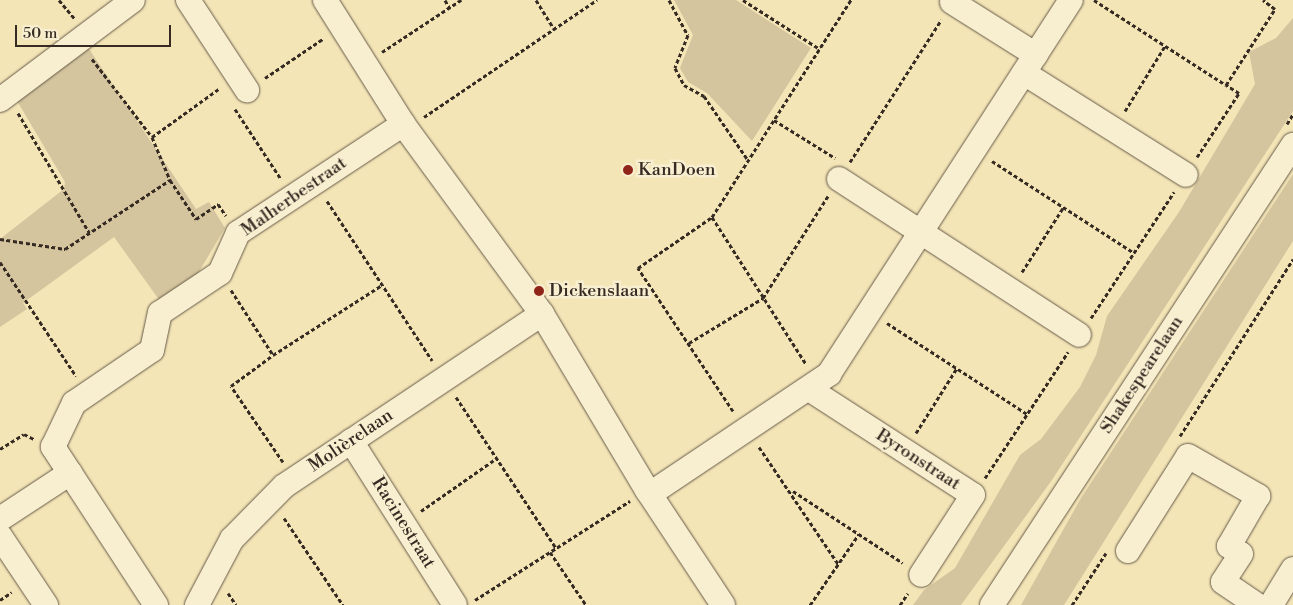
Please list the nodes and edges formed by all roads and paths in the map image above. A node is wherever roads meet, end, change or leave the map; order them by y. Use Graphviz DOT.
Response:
graph roads {
  1 [pos="133,0"];
  2 [pos="188,0"];
  3 [pos="325,0"];
  4 [pos="445,0"];
  5 [pos="460,0"];
  6 [pos="536,0"];
  7 [pos="597,0"];
  8 [pos="668,0"];
  9 [pos="743,0"];
  10 [pos="851,0"];
  11 [pos="1071,0"];
  12 [pos="1094,0"];
  13 [pos="1263,0"];
  14 [pos="450,7"];
  15 [pos="949,8"];
  16 [pos="342,27"];
  17 [pos="554,29"];
  18 [pos="79,43"];
  19 [pos="1165,46"];
  20 [pos="820,49"];
  21 [pos="364,63"];
  22 [pos="1030,64"];
  23 [pos="1226,85"];
  24 [pos="233,90"];
  25 [pos="4,98"];
  26 [pos="774,120"];
  27 [pos="404,126"];
  28 [pos="1114,129"];
  29 [pos="152,137"];
  30 [pos="1293,145"];
  31 [pos="974,150"];
  32 [pos="748,160"];
  33 [pos="843,173"];
  34 [pos="1186,175"];
  35 [pos="170,180"];
  36 [pos="292,196"];
  37 [pos="1063,208"];
  38 [pos="712,217"];
  39 [pos="89,232"];
  40 [pos="238,232"];
  41 [pos="921,233"];
  42 [pos="0,239"];
  43 [pos="1134,253"];
  44 [pos="1293,259"];
  45 [pos="0,262"];
  46 [pos="638,268"];
  47 [pos="220,273"];
  48 [pos="382,285"];
  49 [pos="1010,291"];
  50 [pos="763,298"];
  51 [pos="870,312"];
  52 [pos="542,314"];
  53 [pos="1079,336"];
  54 [pos="689,343"];
  55 [pos="273,355"];
  56 [pos="957,368"];
  57 [pos="814,386"];
  58 [pos="87,394"];
  59 [pos="1028,414"];
  60 [pos="1177,440"];
  61 [pos="352,441"];
  62 [pos="53,447"];
  63 [pos="0,449"];
  64 [pos="905,451"];
  65 [pos="497,458"];
  66 [pos="70,473"];
  67 [pos="294,479"];
  68 [pos="790,490"];
  69 [pos="648,492"];
  70 [pos="973,495"];
  71 [pos="272,498"];
  72 [pos="0,519"];
  73 [pos="403,523"];
  74 [pos="859,534"];
  75 [pos="0,536"];
  76 [pos="1119,549"];
  77 [pos="550,552"];
  78 [pos="1293,569"];
  79 [pos="921,575"];
  80 [pos="46,605"];
  81 [pos="156,605"];
  82 [pos="197,605"];
  83 [pos="343,605"];
  84 [pos="455,605"];
  85 [pos="466,605"];
  86 [pos="586,605"];
  87 [pos="723,605"];
  88 [pos="810,605"];
  89 [pos="992,605"];
  90 [pos="1072,605"];
  91 [pos="1257,605"];
  92 [pos="1271,605"];
  1 -- 18 [label="street"];
  2 -- 24 [label="street"];
  3 -- 16 [label="street"];
  4 -- 14 [label="path"];
  5 -- 14 [label="path"];
  6 -- 17 [label="path"];
  7 -- 17 [label="path"];
  8 -- 32 [label="path"];
  9 -- 20 [label="path"];
  10 -- 20 [label="path"];
  11 -- 22 [label="street"];
  12 -- 19 [label="path"];
  13 -- 23 [label="path"];
  14 -- 21 [label="path"];
  15 -- 22 [label="street"];
  15 -- 33 [label="path"];
  16 -- 21 [label="street"];
  16 -- 24 [label="path"];
  17 -- 27 [label="path"];
  18 -- 25 [label="street"];
  18 -- 29 [label="path"];
  19 -- 23 [label="path"];
  19 -- 28 [label="path"];
  20 -- 26 [label="path"];
  21 -- 27 [label="street"];
  22 -- 28 [label="street"];
  22 -- 31 [label="street"];
  23 -- 34 [label="path"];
  24 -- 29 [label="path"];
  24 -- 36 [label="path"];
  25 -- 39 [label="path"];
  26 -- 32 [label="path"];
  26 -- 33 [label="path"];
  27 -- 36 [label="street, Malherbestraat"];
  27 -- 52 [label="street"];
  28 -- 34 [label="street"];
  29 -- 35 [label="path"];
  30 -- 89 [label="street, Shakespearelaan"];
  31 -- 37 [label="path"];
  31 -- 41 [label="street"];
  32 -- 38 [label="path"];
  33 -- 41 [label="street"];
  33 -- 50 [label="path"];
  34 -- 43 [label="path"];
  35 -- 39 [label="path"];
  35 -- 40 [label="path"];
  36 -- 40 [label="street, Malherbestraat"];
  37 -- 43 [label="path"];
  37 -- 49 [label="path"];
  38 -- 46 [label="path"];
  38 -- 50 [label="path"];
  39 -- 42 [label="path"];
  40 -- 47 [label="street, Malherbestraat"];
  41 -- 49 [label="street"];
  41 -- 51 [label="street"];
  43 -- 53 [label="path"];
  44 -- 60 [label="path"];
  45 -- 58 [label="path"];
  47 -- 55 [label="path"];
  47 -- 58 [label="street"];
  48 -- 55 [label="path"];
  49 -- 53 [label="street"];
  50 -- 54 [label="path"];
  50 -- 57 [label="path"];
  51 -- 56 [label="path"];
  51 -- 57 [label="street"];
  52 -- 61 [label="street, Molièrelaan"];
  52 -- 69 [label="street"];
  53 -- 59 [label="path"];
  55 -- 67 [label="path"];
  56 -- 59 [label="path"];
  56 -- 64 [label="path"];
  57 -- 64 [label="street, Byronstraat"];
  57 -- 69 [label="street"];
  58 -- 62 [label="street"];
  59 -- 70 [label="path"];
  61 -- 67 [label="street, Molièrelaan"];
  61 -- 73 [label="street, Racinestraat"];
  62 -- 63 [label="path"];
  62 -- 66 [label="street"];
  64 -- 70 [label="street, Byronstraat"];
  65 -- 73 [label="path"];
  66 -- 72 [label="street"];
  66 -- 81 [label="street"];
  67 -- 71 [label="street, Molièrelaan"];
  68 -- 74 [label="path"];
  69 -- 77 [label="path"];
  69 -- 87 [label="street"];
  70 -- 79 [label="street, Byronstraat"];
  71 -- 82 [label="street, Molièrelaan"];
  71 -- 83 [label="path"];
  73 -- 84 [label="street, Racinestraat"];
  74 -- 79 [label="path"];
  74 -- 88 [label="path"];
  75 -- 80 [label="street"];
  76 -- 90 [label="path"];
  76 -- 91 [label="street"];
  77 -- 85 [label="path"];
  77 -- 86 [label="path"];
  78 -- 92 [label="street"];
}
